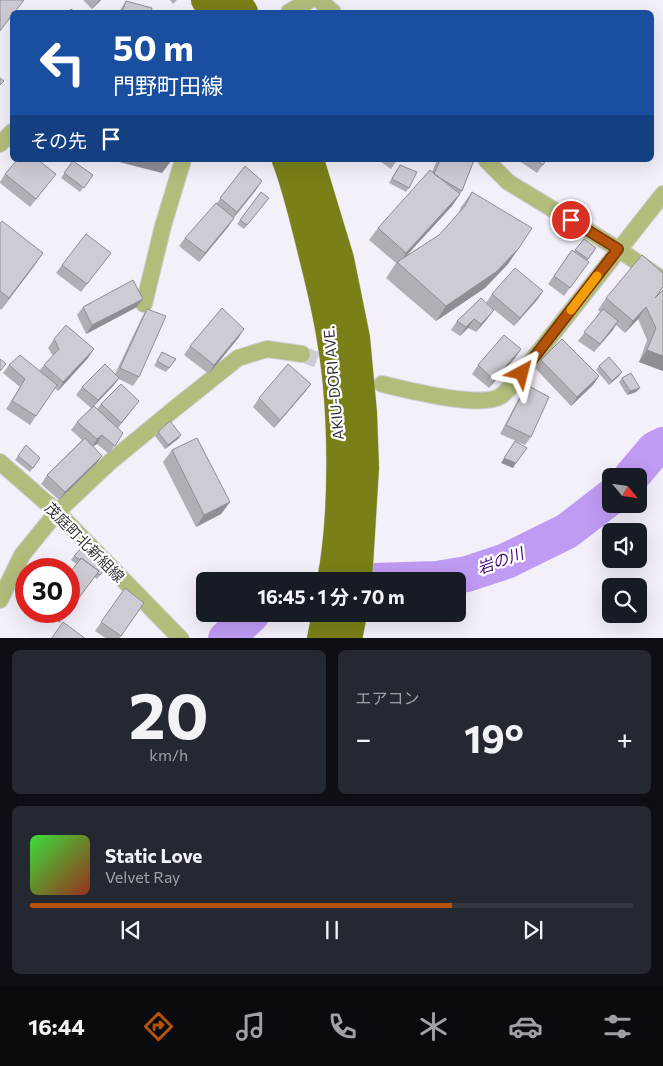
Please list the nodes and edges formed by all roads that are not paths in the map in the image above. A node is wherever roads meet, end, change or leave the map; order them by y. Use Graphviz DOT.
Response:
graph roads {
  1 [pos="310,0"];
  2 [pos="319,0"];
  3 [pos="292,10"];
  4 [pos="330,10"];
  5 [pos="10,134"];
  6 [pos="0,144"];
  7 [pos="182,162"];
  8 [pos="287,162"];
  9 [pos="311,162"];
  10 [pos="488,162"];
  11 [pos="663,194"];
  12 [pos="618,249"];
  13 [pos="663,280"];
  14 [pos="144,304"];
  15 [pos="302,354"];
  16 [pos="382,384"];
  17 [pos="0,462"];
  18 [pos="57,512"];
  19 [pos="344,572"];
  20 [pos="346,572"];
  21 [pos="0,600"];
  22 [pos="181,638"];
  1 -- 3 [label="street"];
  2 -- 4 [label="street"];
  5 -- 6 [label="street"];
  7 -- 14 [label="street"];
  8 -- 19 [label="highway, AKIU-DORI AVE."];
  9 -- 20 [label="highway, AKIU-DORI AVE."];
  10 -- 12 [label="street"];
  11 -- 12 [label="street"];
  12 -- 13 [label="street"];
  12 -- 16 [label="street"];
  15 -- 18 [label="street"];
  17 -- 18 [label="street, 茂庭町北新組線"];
  18 -- 21 [label="street"];
  18 -- 22 [label="street, 茂庭町北新組線"];
}
